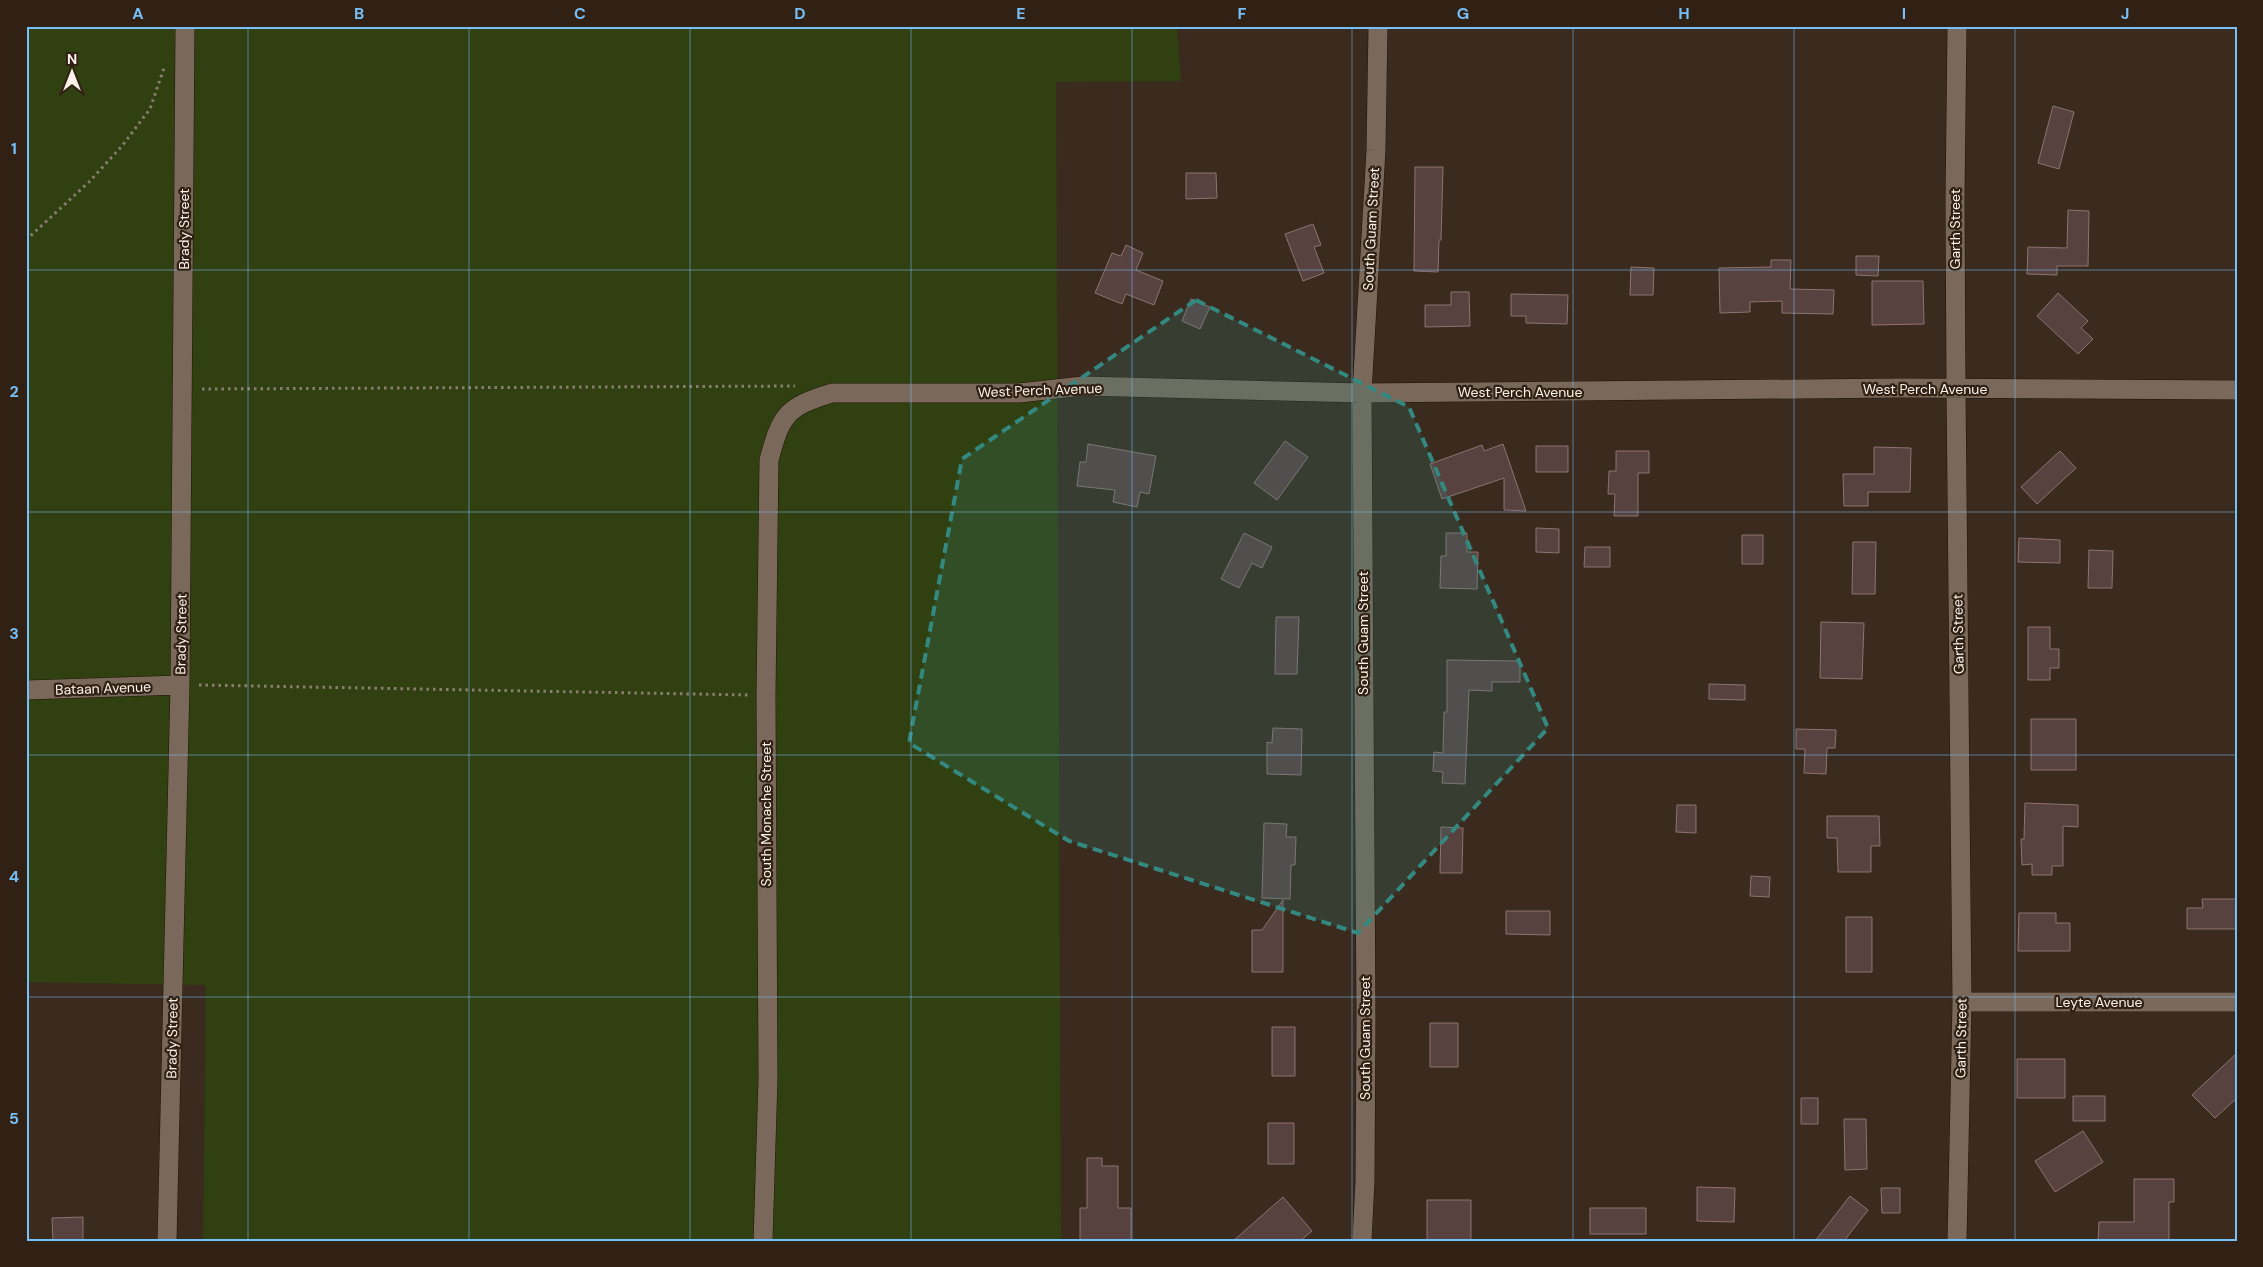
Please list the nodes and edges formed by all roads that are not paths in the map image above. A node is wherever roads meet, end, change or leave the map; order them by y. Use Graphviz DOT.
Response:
graph roads {
  1 [pos="185,26"];
  2 [pos="1378,26"];
  3 [pos="1957,26"];
  4 [pos="1956,389"];
  5 [pos="2237,390"];
  6 [pos="1362,393"];
  7 [pos="804,394"];
  8 [pos="180,685"];
  9 [pos="26,690"];
  10 [pos="1962,1002"];
  11 [pos="2237,1002"];
  12 [pos="167,1241"];
  13 [pos="763,1241"];
  14 [pos="1362,1241"];
  15 [pos="1957,1241"];
  1 -- 8 [label="street, Brady Street"];
  2 -- 6 [label="street, South Guam Street"];
  3 -- 4 [label="street, Garth Street"];
  4 -- 5 [label="street, West Perch Avenue"];
  4 -- 6 [label="street, West Perch Avenue"];
  4 -- 10 [label="street, Garth Street"];
  6 -- 7 [label="street, West Perch Avenue"];
  6 -- 14 [label="street, South Guam Street"];
  7 -- 13 [label="street, South Monache Street"];
  8 -- 9 [label="street, Bataan Avenue"];
  8 -- 12 [label="street, Brady Street"];
  10 -- 11 [label="street, Leyte Avenue"];
  10 -- 15 [label="street, Garth Street"];
}
